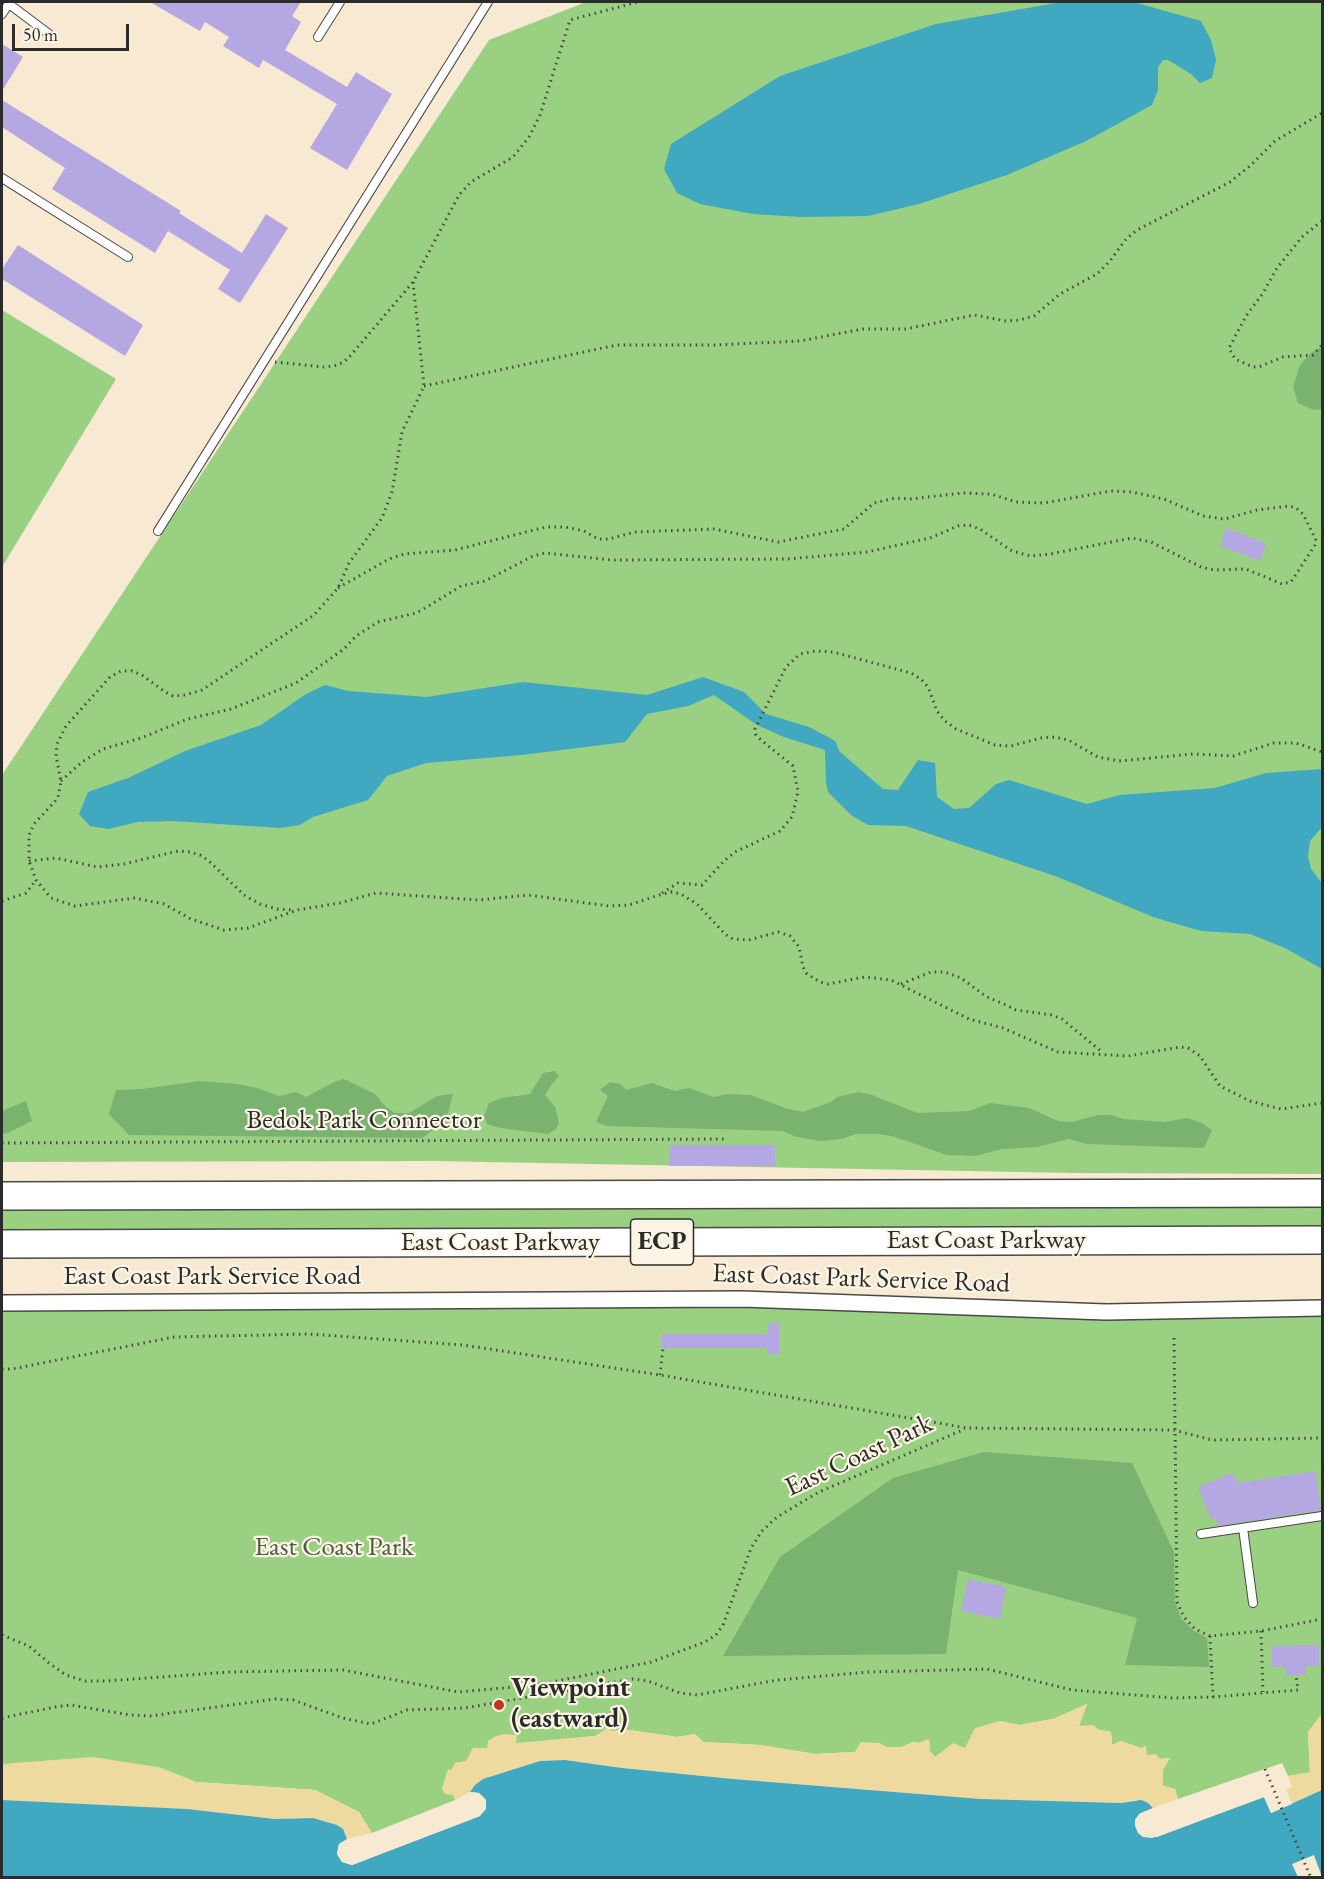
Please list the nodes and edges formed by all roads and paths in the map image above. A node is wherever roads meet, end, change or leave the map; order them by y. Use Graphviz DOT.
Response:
graph roads {
  1 [pos="340,2"];
  2 [pos="488,2"];
  3 [pos="638,2"];
  4 [pos="9,3"];
  5 [pos="2,14"];
  6 [pos="49,34"];
  7 [pos="318,37"];
  8 [pos="1323,113"];
  9 [pos="2,178"];
  10 [pos="1323,221"];
  11 [pos="128,257"];
  12 [pos="413,282"];
  13 [pos="1323,345"];
  14 [pos="263,361"];
  15 [pos="424,386"];
  16 [pos="158,531"];
  17 [pos="1317,542"];
  18 [pos="1323,543"];
  19 [pos="338,588"];
  20 [pos="1323,752"];
  21 [pos="61,781"];
  22 [pos="29,861"];
  23 [pos="36,880"];
  24 [pos="659,895"];
  25 [pos="2,901"];
  26 [pos="297,910"];
  27 [pos="901,984"];
  28 [pos="1103,1053"];
  29 [pos="1323,1103"];
  30 [pos="726,1139"];
  31 [pos="2,1143"];
  32 [pos="1323,1193"];
  33 [pos="2,1196"];
  34 [pos="1323,1240"];
  35 [pos="2,1244"];
  36 [pos="2,1303"];
  37 [pos="1323,1308"];
  38 [pos="1174,1338"];
  39 [pos="663,1348"];
  40 [pos="2,1369"];
  41 [pos="660,1375"];
  42 [pos="967,1428"];
  43 [pos="1174,1430"];
  44 [pos="1323,1438"];
  45 [pos="1323,1516"];
  46 [pos="1243,1528"];
  47 [pos="1201,1534"];
  48 [pos="1253,1603"];
  49 [pos="1323,1619"];
  50 [pos="1261,1631"];
  51 [pos="2,1635"];
  52 [pos="1210,1636"];
  53 [pos="1296,1675"];
  54 [pos="1263,1692"];
  55 [pos="1213,1697"];
  56 [pos="2,1718"];
  57 [pos="1265,1769"];
  58 [pos="1311,1878"];
  1 -- 7 [label="lane"];
  2 -- 14 [label="lane"];
  3 -- 12 [label="path"];
  4 -- 5 [label="lane"];
  4 -- 6 [label="lane"];
  8 -- 15 [label="path"];
  9 -- 11 [label="lane"];
  10 -- 13 [label="path"];
  12 -- 14 [label="path"];
  12 -- 15 [label="path"];
  14 -- 16 [label="lane"];
  15 -- 19 [label="path"];
  17 -- 18 [label="path"];
  17 -- 19 [label="path"];
  17 -- 21 [label="path"];
  19 -- 21 [label="path"];
  20 -- 24 [label="path"];
  21 -- 22 [label="path"];
  22 -- 23 [label="path"];
  22 -- 26 [label="path"];
  23 -- 25 [label="path"];
  23 -- 26 [label="path"];
  24 -- 26 [label="path"];
  24 -- 27 [label="path"];
  27 -- 28 [label="path"];
  27 -- 28 [label="path"];
  28 -- 29 [label="path"];
  30 -- 31 [label="path, Bedok Park Connector"];
  32 -- 33 [label="highway, East Coast Parkway / ECP"];
  34 -- 35 [label="highway, East Coast Parkway / ECP"];
  36 -- 37 [label="street, East Coast Park Service Road"];
  38 -- 43 [label="path"];
  39 -- 41 [label="path"];
  40 -- 41 [label="path, East Coast Park"];
  41 -- 42 [label="path, East Coast Park"];
  42 -- 43 [label="path, East Coast Park"];
  42 -- 51 [label="path, East Coast Park"];
  43 -- 44 [label="path, East Coast Park"];
  43 -- 52 [label="path"];
  45 -- 46 [label="lane"];
  46 -- 47 [label="lane"];
  46 -- 48 [label="lane"];
  49 -- 50 [label="path"];
  50 -- 52 [label="path"];
  50 -- 54 [label="path"];
  52 -- 55 [label="path"];
  53 -- 54 [label="path"];
  54 -- 55 [label="path"];
  55 -- 56 [label="path"];
  57 -- 58 [label="path"];
}
